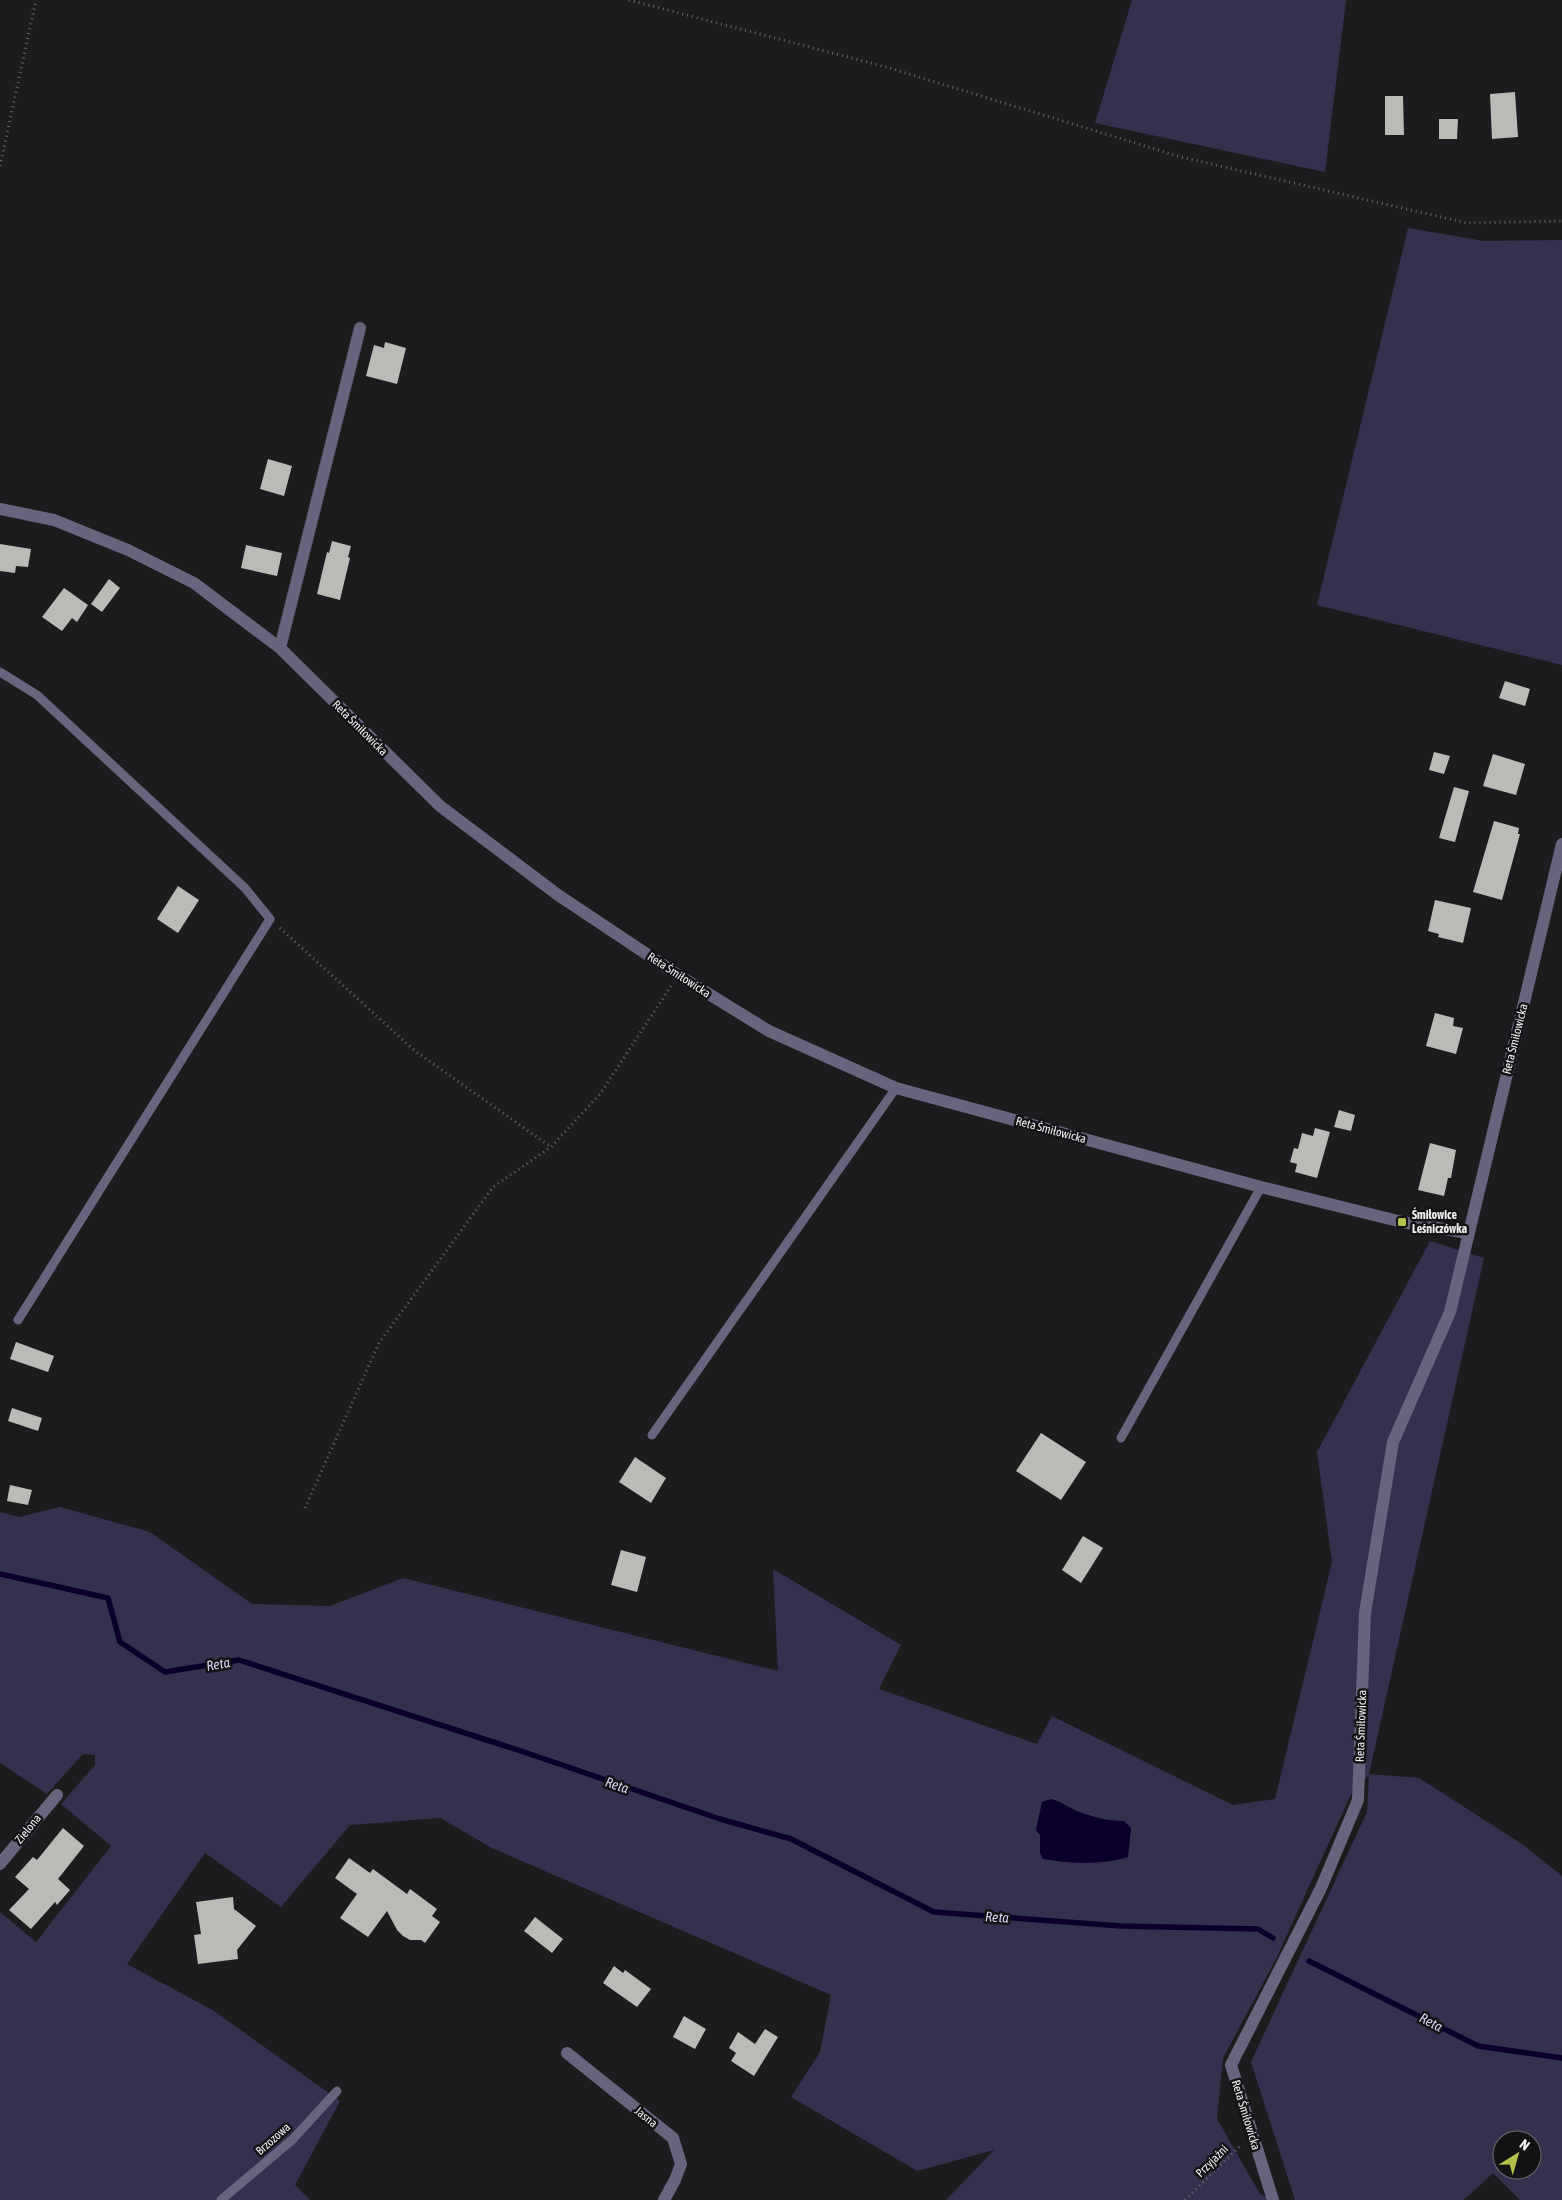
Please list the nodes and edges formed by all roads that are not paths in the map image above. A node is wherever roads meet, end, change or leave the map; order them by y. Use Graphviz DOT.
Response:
graph roads {
  1 [pos="360,328"];
  2 [pos="0,510"];
  3 [pos="280,648"];
  4 [pos="0,672"];
  5 [pos="1562,844"];
  6 [pos="896,1088"];
  7 [pos="1261,1187"];
  8 [pos="1468,1233"];
  9 [pos="18,1320"];
  10 [pos="652,1435"];
  11 [pos="1121,1438"];
  12 [pos="57,1795"];
  13 [pos="0,1864"];
  14 [pos="567,2053"];
  15 [pos="337,2091"];
  16 [pos="221,2200"];
  17 [pos="664,2200"];
  18 [pos="1273,2200"];
  1 -- 3 [label="street"];
  2 -- 3 [label="street, Reta Śmiłowicka"];
  3 -- 6 [label="street, Reta Śmiłowicka"];
  4 -- 9 [label="lane"];
  5 -- 8 [label="street, Reta Śmiłowicka"];
  6 -- 7 [label="street, Reta Śmiłowicka"];
  6 -- 10 [label="lane"];
  7 -- 8 [label="street, Reta Śmiłowicka"];
  7 -- 11 [label="lane"];
  8 -- 18 [label="street, Reta Śmiłowicka"];
  12 -- 13 [label="street, Zielona"];
  14 -- 17 [label="street, Jasna"];
  15 -- 16 [label="lane, Brzozowa"];
}
